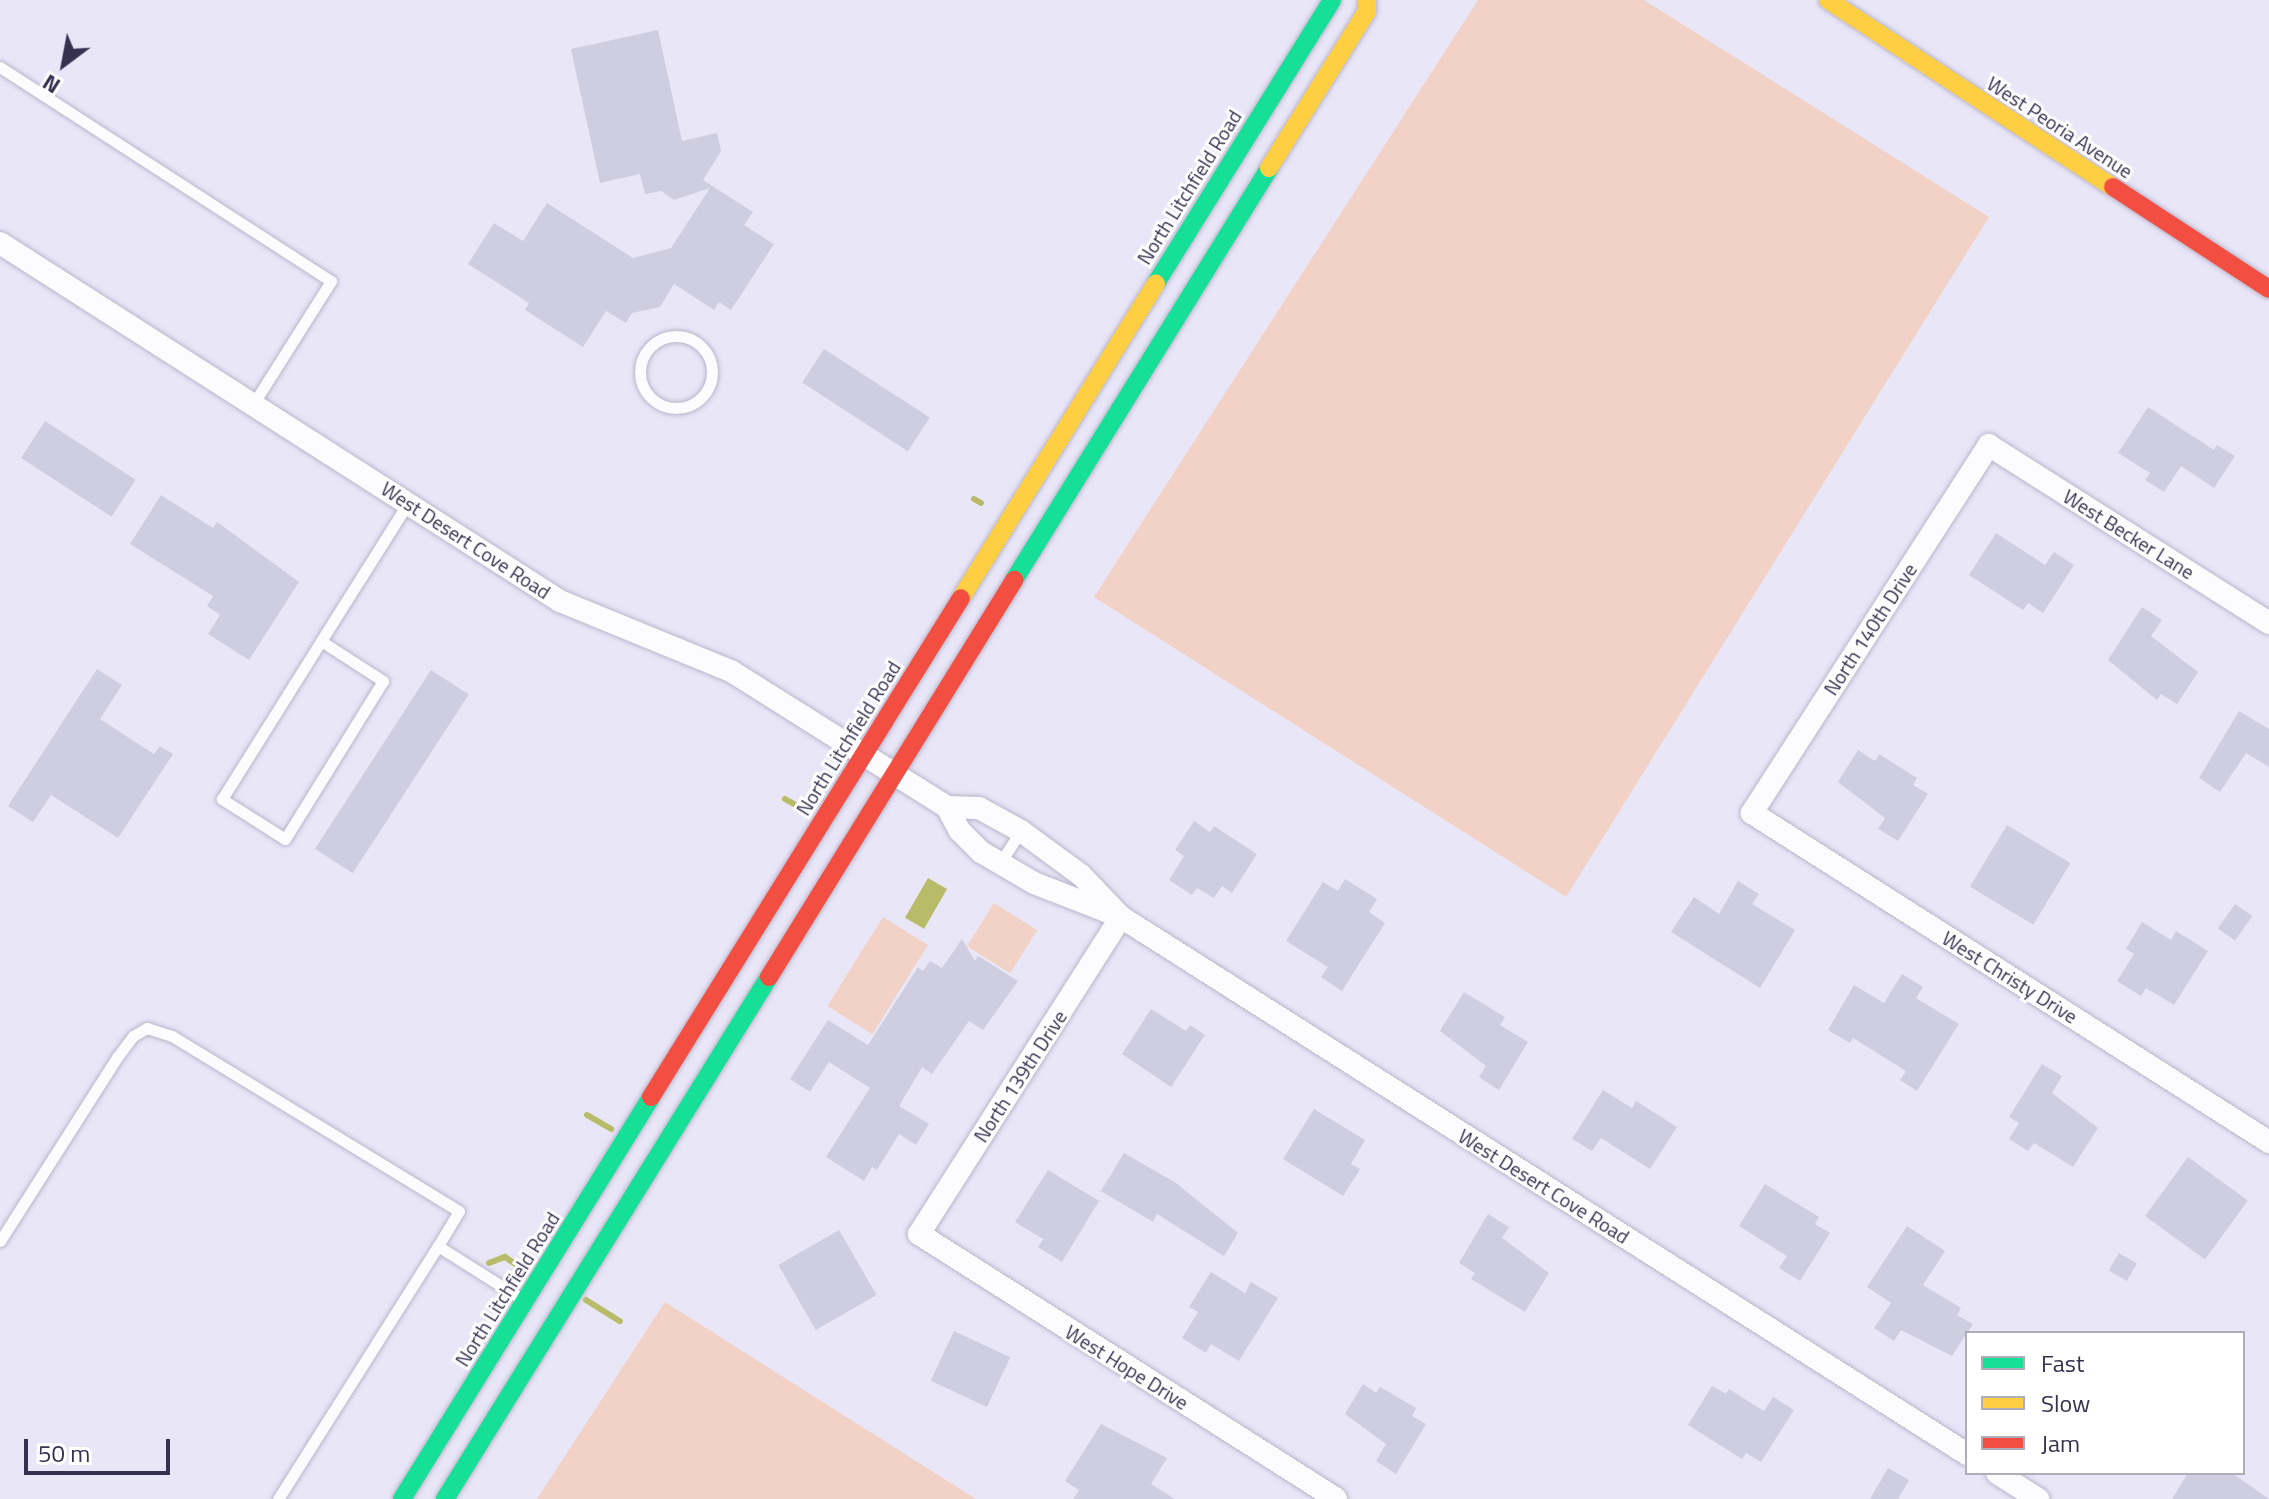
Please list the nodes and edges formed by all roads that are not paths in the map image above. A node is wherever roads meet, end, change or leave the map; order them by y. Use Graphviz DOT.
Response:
graph roads {
  1 [pos="1332,0"];
  2 [pos="1367,0"];
  3 [pos="1828,0"];
  4 [pos="0,67"];
  5 [pos="0,243"];
  6 [pos="2269,289"];
  7 [pos="643,387"];
  8 [pos="254,403"];
  9 [pos="1080,405"];
  10 [pos="1989,445"];
  11 [pos="408,503"];
  12 [pos="1054,518"];
  13 [pos="2269,623"];
  14 [pos="321,641"];
  15 [pos="864,754"];
  16 [pos="894,774"];
  17 [pos="947,807"];
  18 [pos="1752,813"];
  19 [pos="1021,831"];
  20 [pos="1000,863"];
  21 [pos="1121,917"];
  22 [pos="2269,1142"];
  23 [pos="919,1234"];
  24 [pos="0,1241"];
  25 [pos="438,1246"];
  26 [pos="526,1301"];
  27 [pos="1965,1453"];
  28 [pos="2000,1475"];
  29 [pos="278,1499"];
  30 [pos="402,1499"];
  31 [pos="429,1499"];
  32 [pos="445,1499"];
  33 [pos="1336,1499"];
  34 [pos="2038,1499"];
  1 -- 9 [label="main road, North Litchfield Road"];
  2 -- 12 [label="main road"];
  3 -- 6 [label="main road, West Peoria Avenue"];
  4 -- 8 [label="lane"];
  5 -- 8 [label="street, West Desert Cove Road"];
  7 -- 7 [label="lane"];
  8 -- 11 [label="street, West Desert Cove Road"];
  9 -- 12 [label="main road"];
  9 -- 15 [label="main road, North Litchfield Road"];
  10 -- 13 [label="street, West Becker Lane"];
  10 -- 18 [label="street, North 140th Drive"];
  11 -- 14 [label="lane"];
  11 -- 15 [label="street, West Desert Cove Road"];
  12 -- 16 [label="main road"];
  14 -- 14 [label="lane"];
  15 -- 16 [label="street, West Desert Cove Road"];
  15 -- 26 [label="main road, North Litchfield Road"];
  16 -- 17 [label="street, West Desert Cove Road"];
  16 -- 32 [label="main road"];
  17 -- 19 [label="street, West Desert Cove Road"];
  17 -- 20 [label="street, West Desert Cove Road"];
  18 -- 22 [label="street, West Christy Drive"];
  19 -- 20 [label="lane"];
  19 -- 21 [label="street, West Desert Cove Road"];
  20 -- 21 [label="street, West Desert Cove Road"];
  21 -- 23 [label="street, North 139th Drive"];
  21 -- 27 [label="street, West Desert Cove Road"];
  23 -- 33 [label="street, West Hope Drive"];
  24 -- 25 [label="lane"];
  25 -- 26 [label="lane"];
  25 -- 29 [label="lane"];
  26 -- 30 [label="main road, North Litchfield Road"];
  26 -- 31 [label="main road"];
  28 -- 34 [label="street"];
}
